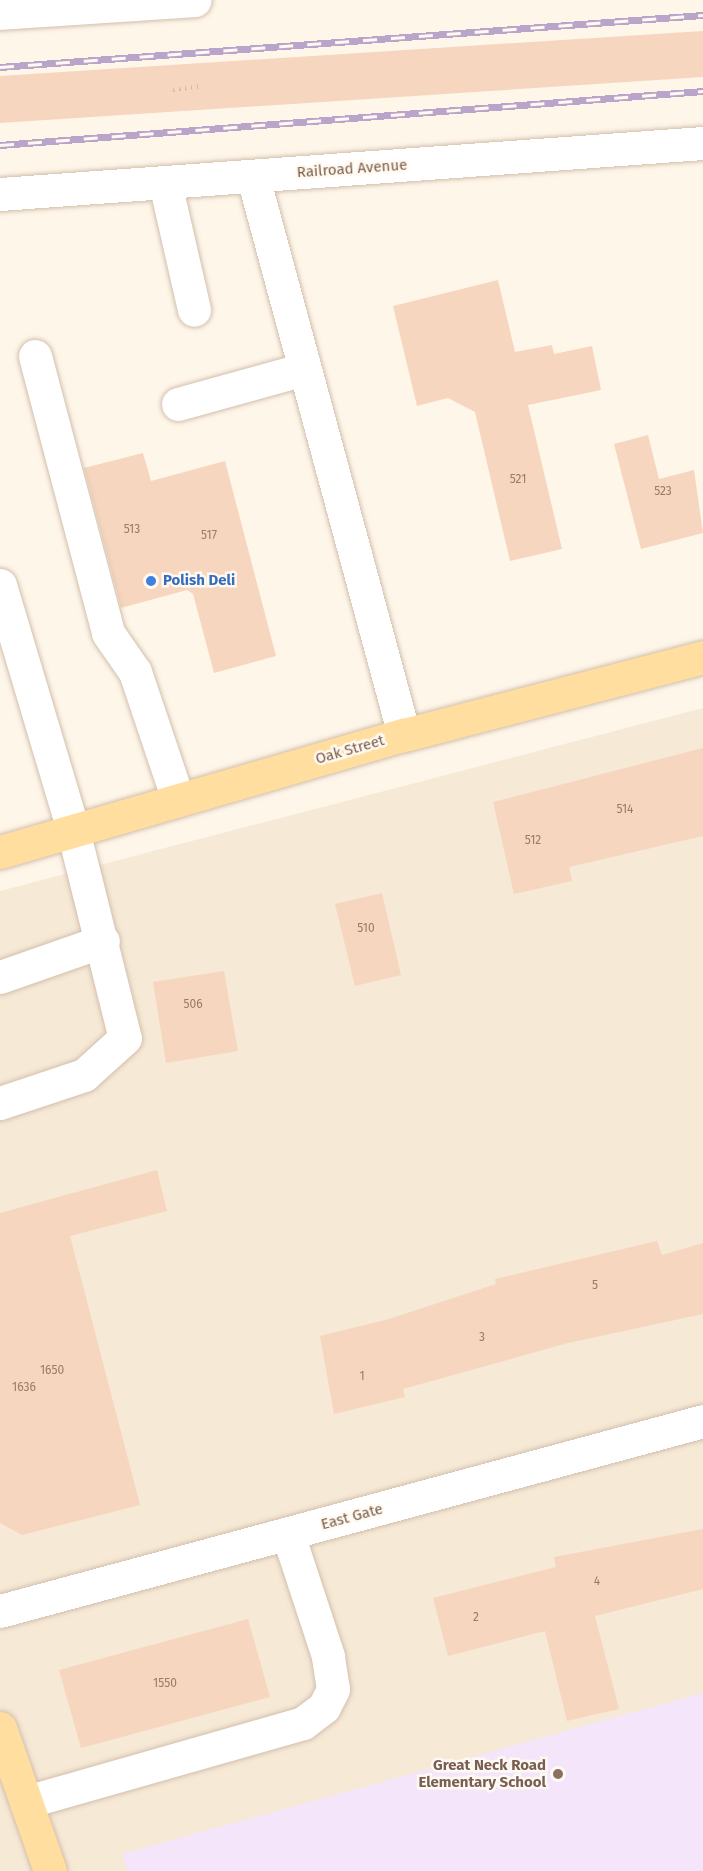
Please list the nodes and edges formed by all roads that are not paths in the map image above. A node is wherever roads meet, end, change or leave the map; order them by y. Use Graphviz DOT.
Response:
graph roads {
  1 [pos="194,0"];
  2 [pos="0,13"];
  3 [pos="703,143"];
  4 [pos="253,177"];
  5 [pos="165,183"];
  6 [pos="0,194"];
  7 [pos="194,310"];
  8 [pos="35,356"];
  9 [pos="304,369"];
  10 [pos="178,404"];
  11 [pos="0,585"];
  12 [pos="703,657"];
  13 [pos="404,735"];
  14 [pos="178,800"];
  15 [pos="73,830"];
  16 [pos="0,852"];
  17 [pos="103,941"];
  18 [pos="0,977"];
  19 [pos="0,1103"];
  20 [pos="703,1421"];
  21 [pos="288,1534"];
  22 [pos="0,1611"];
  23 [pos="0,1728"];
  24 [pos="26,1802"];
  25 [pos="50,1871"];
  1 -- 2 [label="street"];
  3 -- 4 [label="street, Railroad Avenue"];
  4 -- 5 [label="street, Railroad Avenue"];
  4 -- 9 [label="street"];
  5 -- 6 [label="street, Railroad Avenue"];
  5 -- 7 [label="street"];
  8 -- 14 [label="street"];
  9 -- 10 [label="street"];
  9 -- 13 [label="street"];
  11 -- 15 [label="street"];
  12 -- 13 [label="main road, Oak Street"];
  13 -- 14 [label="main road, Oak Street"];
  14 -- 15 [label="main road, Oak Street"];
  15 -- 16 [label="main road, Oak Street"];
  15 -- 17 [label="street"];
  17 -- 18 [label="street"];
  17 -- 19 [label="street"];
  20 -- 21 [label="street, East Gate"];
  21 -- 22 [label="street, East Gate"];
  21 -- 24 [label="street"];
  23 -- 24 [label="main road"];
  24 -- 25 [label="main road"];
}
